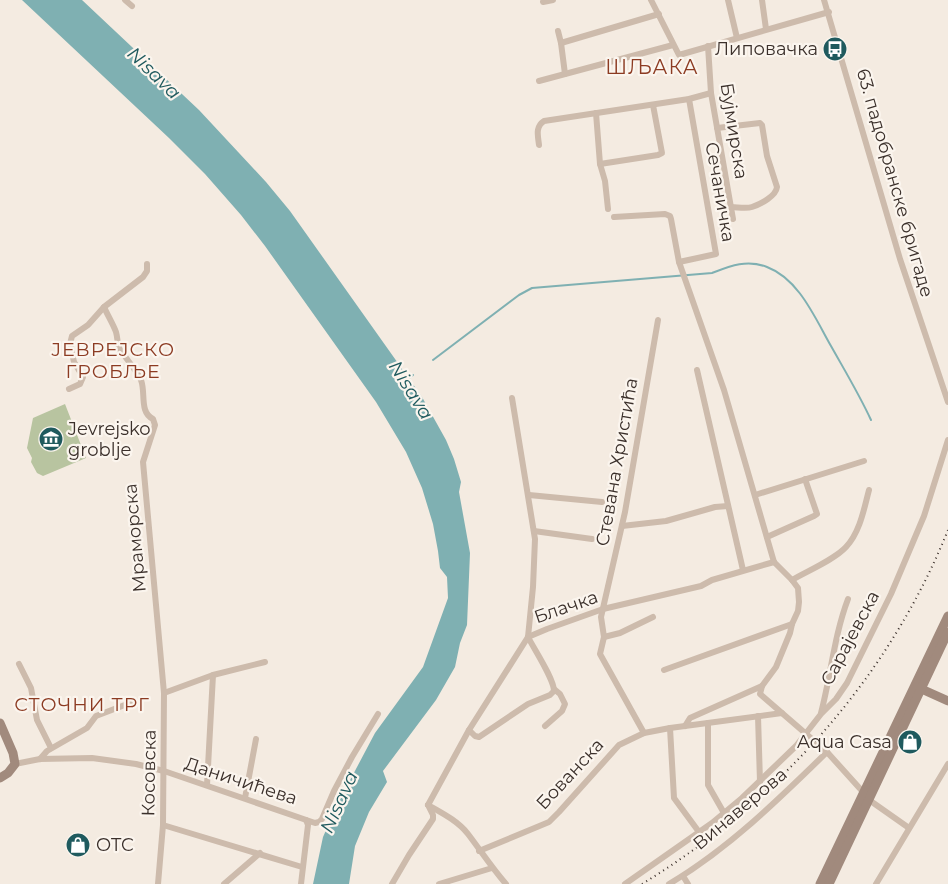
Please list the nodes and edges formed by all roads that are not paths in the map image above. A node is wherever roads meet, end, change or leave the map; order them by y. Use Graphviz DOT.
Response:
graph roads {
  1 [pos="125,0"];
  2 [pos="553,0"];
  3 [pos="650,0"];
  4 [pos="728,0"];
  5 [pos="762,0"];
  6 [pos="824,0"];
  7 [pos="543,2"];
  8 [pos="132,6"];
  9 [pos="829,12"];
  10 [pos="659,14"];
  11 [pos="766,29"];
  12 [pos="558,31"];
  13 [pos="737,38"];
  14 [pos="561,43"];
  15 [pos="673,44"];
  16 [pos="708,46"];
  17 [pos="565,74"];
  18 [pos="539,81"];
  19 [pos="711,93"];
  20 [pos="689,99"];
  21 [pos="654,105"];
  22 [pos="596,113"];
  23 [pos="717,128"];
  24 [pos="539,145"];
  25 [pos="600,164"];
  26 [pos="731,207"];
  27 [pos="608,209"];
  28 [pos="614,217"];
  29 [pos="733,219"];
  30 [pos="679,262"];
  31 [pos="148,264"];
  32 [pos="104,308"];
  33 [pos="658,320"];
  34 [pos="696,370"];
  35 [pos="68,389"];
  36 [pos="512,398"];
  37 [pos="948,402"];
  38 [pos="948,440"];
  39 [pos="864,461"];
  40 [pos="805,479"];
  41 [pos="869,490"];
  42 [pos="529,495"];
  43 [pos="755,495"];
  44 [pos="602,502"];
  45 [pos="728,506"];
  46 [pos="622,526"];
  47 [pos="534,531"];
  48 [pos="767,537"];
  49 [pos="592,539"];
  50 [pos="774,562"];
  51 [pos="743,570"];
  52 [pos="792,580"];
  53 [pos="848,599"];
  54 [pos="603,609"];
  55 [pos="948,616"];
  56 [pos="653,617"];
  57 [pos="792,624"];
  58 [pos="948,632"];
  59 [pos="604,636"];
  60 [pos="528,637"];
  61 [pos="265,662"];
  62 [pos="19,664"];
  63 [pos="664,670"];
  64 [pos="213,675"];
  65 [pos="762,686"];
  66 [pos="918,687"];
  67 [pos="554,689"];
  68 [pos="164,693"];
  69 [pos="948,701"];
  70 [pos="130,703"];
  71 [pos="782,712"];
  72 [pos="378,714"];
  73 [pos="821,714"];
  74 [pos="758,716"];
  75 [pos="0,723"];
  76 [pos="708,723"];
  77 [pos="545,726"];
  78 [pos="685,726"];
  79 [pos="670,728"];
  80 [pos="469,730"];
  81 [pos="644,733"];
  82 [pos="806,735"];
  83 [pos="256,739"];
  84 [pos="51,748"];
  85 [pos="827,752"];
  86 [pos="40,759"];
  87 [pos="14,764"];
  88 [pos="948,764"];
  89 [pos="164,771"];
  90 [pos="0,778"];
  91 [pos="760,782"];
  92 [pos="207,785"];
  93 [pos="866,795"];
  94 [pos="245,798"];
  95 [pos="428,805"];
  96 [pos="724,813"];
  97 [pos="306,820"];
  98 [pos="163,825"];
  99 [pos="909,828"];
  100 [pos="699,832"];
  101 [pos="479,851"];
  102 [pos="260,853"];
  103 [pos="302,867"];
  104 [pos="492,868"];
  105 [pos="683,876"];
  106 [pos="158,884"];
  107 [pos="224,884"];
  108 [pos="301,884"];
  109 [pos="392,884"];
  110 [pos="439,884"];
  111 [pos="506,884"];
  112 [pos="625,884"];
  113 [pos="669,884"];
  114 [pos="688,884"];
  115 [pos="820,884"];
  116 [pos="829,884"];
  117 [pos="876,884"];
  1 -- 8 [label="street"];
  2 -- 7 [label="street"];
  3 -- 10 [label="street"];
  4 -- 13 [label="street"];
  5 -- 11 [label="street"];
  6 -- 9 [label="street, 63. падобранске бригаде"];
  9 -- 11 [label="street"];
  9 -- 37 [label="street, 63. падобранске бригаде"];
  10 -- 14 [label="street"];
  10 -- 15 [label="street"];
  11 -- 13 [label="street"];
  12 -- 14 [label="street"];
  13 -- 16 [label="street"];
  14 -- 17 [label="street"];
  15 -- 16 [label="street"];
  15 -- 17 [label="street"];
  16 -- 19 [label="street, Бујмирска"];
  17 -- 18 [label="street"];
  19 -- 20 [label="street"];
  19 -- 23 [label="street, Бујмирска"];
  20 -- 21 [label="street"];
  20 -- 30 [label="street, Сечаничка"];
  21 -- 22 [label="street"];
  21 -- 25 [label="street"];
  22 -- 24 [label="street"];
  22 -- 25 [label="street"];
  23 -- 26 [label="street, Бујмирска"];
  23 -- 26 [label="street"];
  25 -- 27 [label="street"];
  26 -- 29 [label="street, Бујмирска"];
  28 -- 30 [label="street"];
  30 -- 43 [label="street"];
  31 -- 32 [label="street"];
  32 -- 35 [label="street"];
  32 -- 68 [label="street, Мраморска"];
  33 -- 46 [label="street, Стевана Христића"];
  34 -- 45 [label="street"];
  36 -- 42 [label="street"];
  38 -- 73 [label="street, Сарајевска"];
  39 -- 40 [label="street"];
  40 -- 43 [label="street"];
  40 -- 48 [label="street"];
  41 -- 52 [label="street"];
  42 -- 44 [label="street"];
  42 -- 47 [label="street"];
  43 -- 48 [label="street"];
  45 -- 46 [label="street"];
  45 -- 51 [label="street"];
  46 -- 54 [label="street, Стевана Христића"];
  47 -- 49 [label="street"];
  47 -- 60 [label="street"];
  48 -- 50 [label="street"];
  50 -- 51 [label="street, Блачка"];
  50 -- 52 [label="street"];
  51 -- 54 [label="street, Блачка"];
  52 -- 57 [label="street"];
  53 -- 73 [label="street"];
  54 -- 59 [label="street, Стевана Христића"];
  54 -- 60 [label="street, Блачка"];
  55 -- 66 [label="main road"];
  56 -- 59 [label="street"];
  57 -- 63 [label="street"];
  57 -- 65 [label="street"];
  58 -- 66 [label="main road"];
  59 -- 81 [label="street, Стевана Христића"];
  60 -- 67 [label="street"];
  60 -- 80 [label="street, Блачка"];
  61 -- 64 [label="street"];
  62 -- 84 [label="street"];
  64 -- 68 [label="street"];
  64 -- 92 [label="street"];
  65 -- 71 [label="street"];
  65 -- 78 [label="street, Бованска"];
  66 -- 69 [label="main road"];
  66 -- 93 [label="main road"];
  67 -- 77 [label="street"];
  67 -- 80 [label="street"];
  68 -- 89 [label="street, Косовска"];
  70 -- 84 [label="street"];
  71 -- 74 [label="street, Бованска"];
  71 -- 82 [label="street"];
  72 -- 97 [label="street"];
  73 -- 82 [label="street, Сарајевска"];
  74 -- 76 [label="street, Бованска"];
  74 -- 91 [label="street"];
  75 -- 87 [label="main road"];
  76 -- 78 [label="street, Бованска"];
  76 -- 96 [label="street"];
  78 -- 79 [label="street, Бованска"];
  79 -- 81 [label="street, Бованска"];
  79 -- 100 [label="street"];
  80 -- 95 [label="street, Блачка"];
  81 -- 101 [label="street, Бованска"];
  82 -- 85 [label="street"];
  82 -- 91 [label="street, Сарајевска"];
  83 -- 94 [label="street"];
  84 -- 86 [label="street"];
  85 -- 93 [label="street"];
  85 -- 105 [label="street, Винаверова"];
  86 -- 87 [label="street, Даничићева"];
  86 -- 89 [label="street, Даничићева"];
  87 -- 90 [label="main road"];
  88 -- 99 [label="street"];
  89 -- 92 [label="street, Даничићева"];
  89 -- 98 [label="street, Косовска"];
  91 -- 96 [label="street, Сарајевска"];
  92 -- 94 [label="street, Даничићева"];
  93 -- 99 [label="street"];
  93 -- 115 [label="main road"];
  93 -- 116 [label="main road"];
  94 -- 97 [label="street, Даничићева"];
  95 -- 101 [label="street"];
  95 -- 109 [label="street"];
  96 -- 100 [label="street, Сарајевска"];
  97 -- 103 [label="street"];
  98 -- 102 [label="street"];
  98 -- 106 [label="street, Косовска"];
  99 -- 117 [label="street"];
  100 -- 112 [label="street, Сарајевска"];
  101 -- 104 [label="street"];
  102 -- 103 [label="street"];
  102 -- 107 [label="street"];
  103 -- 108 [label="street"];
  104 -- 110 [label="street"];
  104 -- 111 [label="street"];
  105 -- 113 [label="street, Винаверова"];
  105 -- 114 [label="street"];
}
